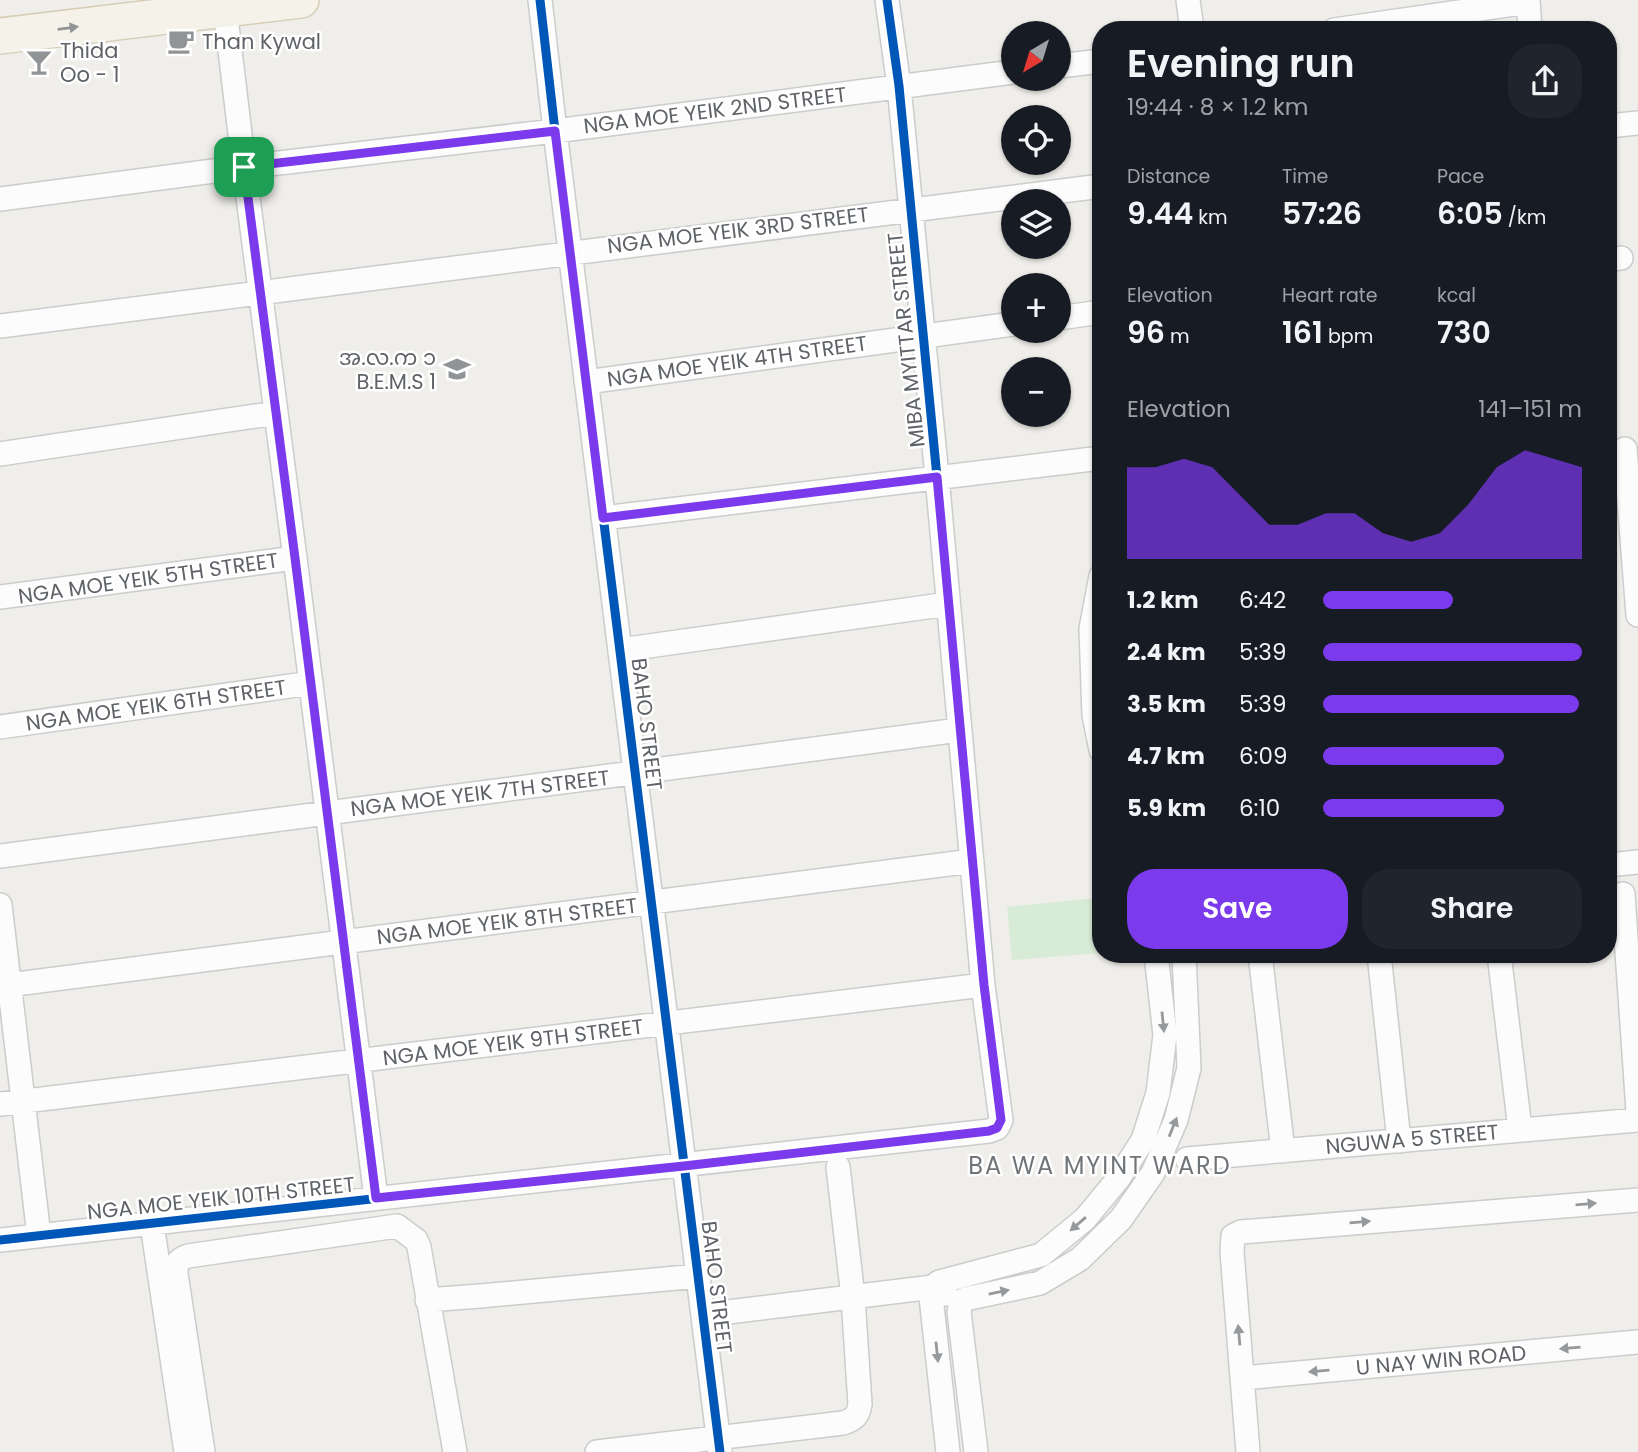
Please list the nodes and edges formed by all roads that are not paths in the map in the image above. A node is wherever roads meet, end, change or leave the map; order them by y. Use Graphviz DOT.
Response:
graph roads {
  1 [pos="300,0"];
  2 [pos="540,0"];
  3 [pos="887,0"];
  4 [pos="1188,0"];
  5 [pos="1528,1"];
  6 [pos="225,9"];
  7 [pos="1191,21"];
  8 [pos="1394,21"];
  9 [pos="1529,21"];
  10 [pos="0,36"];
  11 [pos="1092,62"];
  12 [pos="1071,65"];
  13 [pos="1001,73"];
  14 [pos="899,86"];
  15 [pos="1638,123"];
  16 [pos="1617,125"];
  17 [pos="555,131"];
  18 [pos="244,167"];
  19 [pos="1092,187"];
  20 [pos="0,199"];
  21 [pos="911,209"];
  22 [pos="570,252"];
  23 [pos="260,293"];
  24 [pos="1092,313"];
  25 [pos="1071,316"];
  26 [pos="1001,325"];
  27 [pos="0,326"];
  28 [pos="922,335"];
  29 [pos="586,382"];
  30 [pos="276,413"];
  31 [pos="1624,449"];
  32 [pos="0,454"];
  33 [pos="1092,459"];
  34 [pos="937,477"];
  35 [pos="603,518"];
  36 [pos="295,558"];
  37 [pos="0,597"];
  38 [pos="948,604"];
  39 [pos="1638,615"];
  40 [pos="1092,624"];
  41 [pos="620,650"];
  42 [pos="1092,658"];
  43 [pos="311,683"];
  44 [pos="0,727"];
  45 [pos="960,730"];
  46 [pos="635,773"];
  47 [pos="327,813"];
  48 [pos="0,856"];
  49 [pos="972,861"];
  50 [pos="1638,862"];
  51 [pos="1617,864"];
  52 [pos="1623,894"];
  53 [pos="652,902"];
  54 [pos="0,905"];
  55 [pos="344,942"];
  56 [pos="1157,963"];
  57 [pos="1184,963"];
  58 [pos="1262,963"];
  59 [pos="1380,963"];
  60 [pos="1500,963"];
  61 [pos="984,985"];
  62 [pos="5,986"];
  63 [pos="667,1023"];
  64 [pos="359,1061"];
  65 [pos="23,1101"];
  66 [pos="0,1104"];
  67 [pos="1638,1111"];
  68 [pos="1638,1120"];
  69 [pos="1520,1129"];
  70 [pos="989,1131"];
  71 [pos="1399,1141"];
  72 [pos="1283,1151"];
  73 [pos="1187,1159"];
  74 [pos="684,1166"];
  75 [pos="838,1167"];
  76 [pos="376,1198"];
  77 [pos="1638,1200"];
  78 [pos="152,1224"];
  79 [pos="39,1236"];
  80 [pos="0,1240"];
  81 [pos="698,1276"];
  82 [pos="933,1287"];
  83 [pos="853,1297"];
  84 [pos="428,1300"];
  85 [pos="961,1303"];
  86 [pos="703,1315"];
  87 [pos="1638,1342"];
  88 [pos="1243,1378"];
  89 [pos="719,1444"];
  90 [pos="187,1452"];
  91 [pos="203,1452"];
  92 [pos="455,1452"];
  93 [pos="597,1452"];
  94 [pos="948,1452"];
  95 [pos="976,1452"];
  96 [pos="1248,1452"];
  1 -- 6 [label="main road"];
  2 -- 17 [label="street, BAHO STREET"];
  3 -- 14 [label="street, MIBA MYITTAR STREET"];
  4 -- 7 [label="street"];
  5 -- 8 [label="street"];
  5 -- 9 [label="street"];
  10 -- 6 [label="main road, one-way"];
  6 -- 18 [label="street"];
  11 -- 12 [label="street"];
  13 -- 14 [label="street, NGA MOE YEIK 2ND STREET"];
  14 -- 17 [label="street, NGA MOE YEIK 2ND STREET"];
  14 -- 21 [label="street, MIBA MYITTAR STREET"];
  15 -- 16 [label="street"];
  17 -- 18 [label="street, NGA MOE YEIK 2ND STREET"];
  17 -- 22 [label="street, BAHO STREET"];
  18 -- 20 [label="street, NGA MOE YEIK 2ND STREET"];
  18 -- 23 [label="street"];
  19 -- 21 [label="street, NGA MOE YEIK 3RD STREET"];
  21 -- 22 [label="street, NGA MOE YEIK 3RD STREET"];
  21 -- 28 [label="street, MIBA MYITTAR STREET"];
  22 -- 23 [label="street, NGA MOE YEIK 3RD STREET"];
  22 -- 29 [label="street, BAHO STREET"];
  23 -- 27 [label="street, NGA MOE YEIK 3RD STREET"];
  23 -- 30 [label="street"];
  24 -- 25 [label="street"];
  26 -- 28 [label="street, NGA MOE YEIK 4TH STREET"];
  28 -- 29 [label="street, NGA MOE YEIK 4TH STREET"];
  28 -- 34 [label="street, MIBA MYITTAR STREET"];
  29 -- 35 [label="street, BAHO STREET"];
  30 -- 32 [label="street"];
  30 -- 36 [label="street"];
  31 -- 39 [label="street"];
  33 -- 34 [label="street"];
  34 -- 35 [label="street"];
  34 -- 38 [label="street, MIBA MYITTAR STREET"];
  35 -- 41 [label="street, BAHO STREET"];
  36 -- 37 [label="street, NGA MOE YEIK 5TH STREET"];
  36 -- 43 [label="street"];
  38 -- 41 [label="street"];
  38 -- 45 [label="street, MIBA MYITTAR STREET"];
  40 -- 42 [label="street"];
  41 -- 46 [label="street, BAHO STREET"];
  43 -- 44 [label="street, NGA MOE YEIK 6TH STREET"];
  43 -- 47 [label="street"];
  45 -- 46 [label="street, NGA MOE YEIK 7TH STREET"];
  45 -- 49 [label="street, MIBA MYITTAR STREET"];
  46 -- 47 [label="street, NGA MOE YEIK 7TH STREET"];
  46 -- 53 [label="street, BAHO STREET"];
  47 -- 48 [label="street, NGA MOE YEIK 7TH STREET"];
  47 -- 55 [label="street"];
  49 -- 53 [label="street, NGA MOE YEIK 8TH STREET"];
  49 -- 61 [label="street, MIBA MYITTAR STREET"];
  50 -- 51 [label="street"];
  52 -- 67 [label="street"];
  53 -- 55 [label="street, NGA MOE YEIK 8TH STREET"];
  53 -- 63 [label="street, BAHO STREET"];
  54 -- 62 [label="street"];
  55 -- 62 [label="street, NGA MOE YEIK 8TH STREET"];
  55 -- 64 [label="street"];
  56 -- 82 [label="street, one-way"];
  85 -- 57 [label="street, one-way"];
  58 -- 72 [label="street"];
  59 -- 71 [label="street"];
  60 -- 69 [label="street"];
  61 -- 63 [label="street, NGA MOE YEIK 9TH STREET"];
  61 -- 70 [label="street, MIBA MYITTAR STREET"];
  62 -- 65 [label="street"];
  63 -- 64 [label="street, NGA MOE YEIK 9TH STREET"];
  63 -- 74 [label="street, BAHO STREET"];
  64 -- 65 [label="street, NGA MOE YEIK 9TH STREET"];
  64 -- 76 [label="street"];
  65 -- 66 [label="street, NGA MOE YEIK 9TH STREET"];
  65 -- 79 [label="street"];
  68 -- 69 [label="street, NGUWA 5 STREET"];
  69 -- 71 [label="street, NGUWA 5 STREET"];
  70 -- 74 [label="street, NGA MOE YEIK 10TH STREET"];
  71 -- 72 [label="street, NGUWA 5 STREET"];
  72 -- 73 [label="street, NGUWA 5 STREET"];
  74 -- 76 [label="street, NGA MOE YEIK 10TH STREET"];
  74 -- 81 [label="street, BAHO STREET"];
  75 -- 83 [label="street"];
  76 -- 78 [label="street, NGA MOE YEIK 10TH STREET"];
  88 -- 77 [label="street, one-way"];
  78 -- 79 [label="street, NGA MOE YEIK 10TH STREET"];
  78 -- 90 [label="street"];
  79 -- 80 [label="street, NGA MOE YEIK 10TH STREET"];
  81 -- 84 [label="street"];
  81 -- 86 [label="street, BAHO STREET"];
  82 -- 83 [label="street"];
  82 -- 85 [label="street"];
  82 -- 94 [label="street, one-way"];
  83 -- 86 [label="street"];
  83 -- 89 [label="street"];
  84 -- 91 [label="street"];
  84 -- 92 [label="street"];
  85 -- 95 [label="street"];
  86 -- 89 [label="street, BAHO STREET"];
  87 -- 88 [label="street, U NAY WIN ROAD, one-way"];
  88 -- 96 [label="street"];
  89 -- 93 [label="street"];
}
